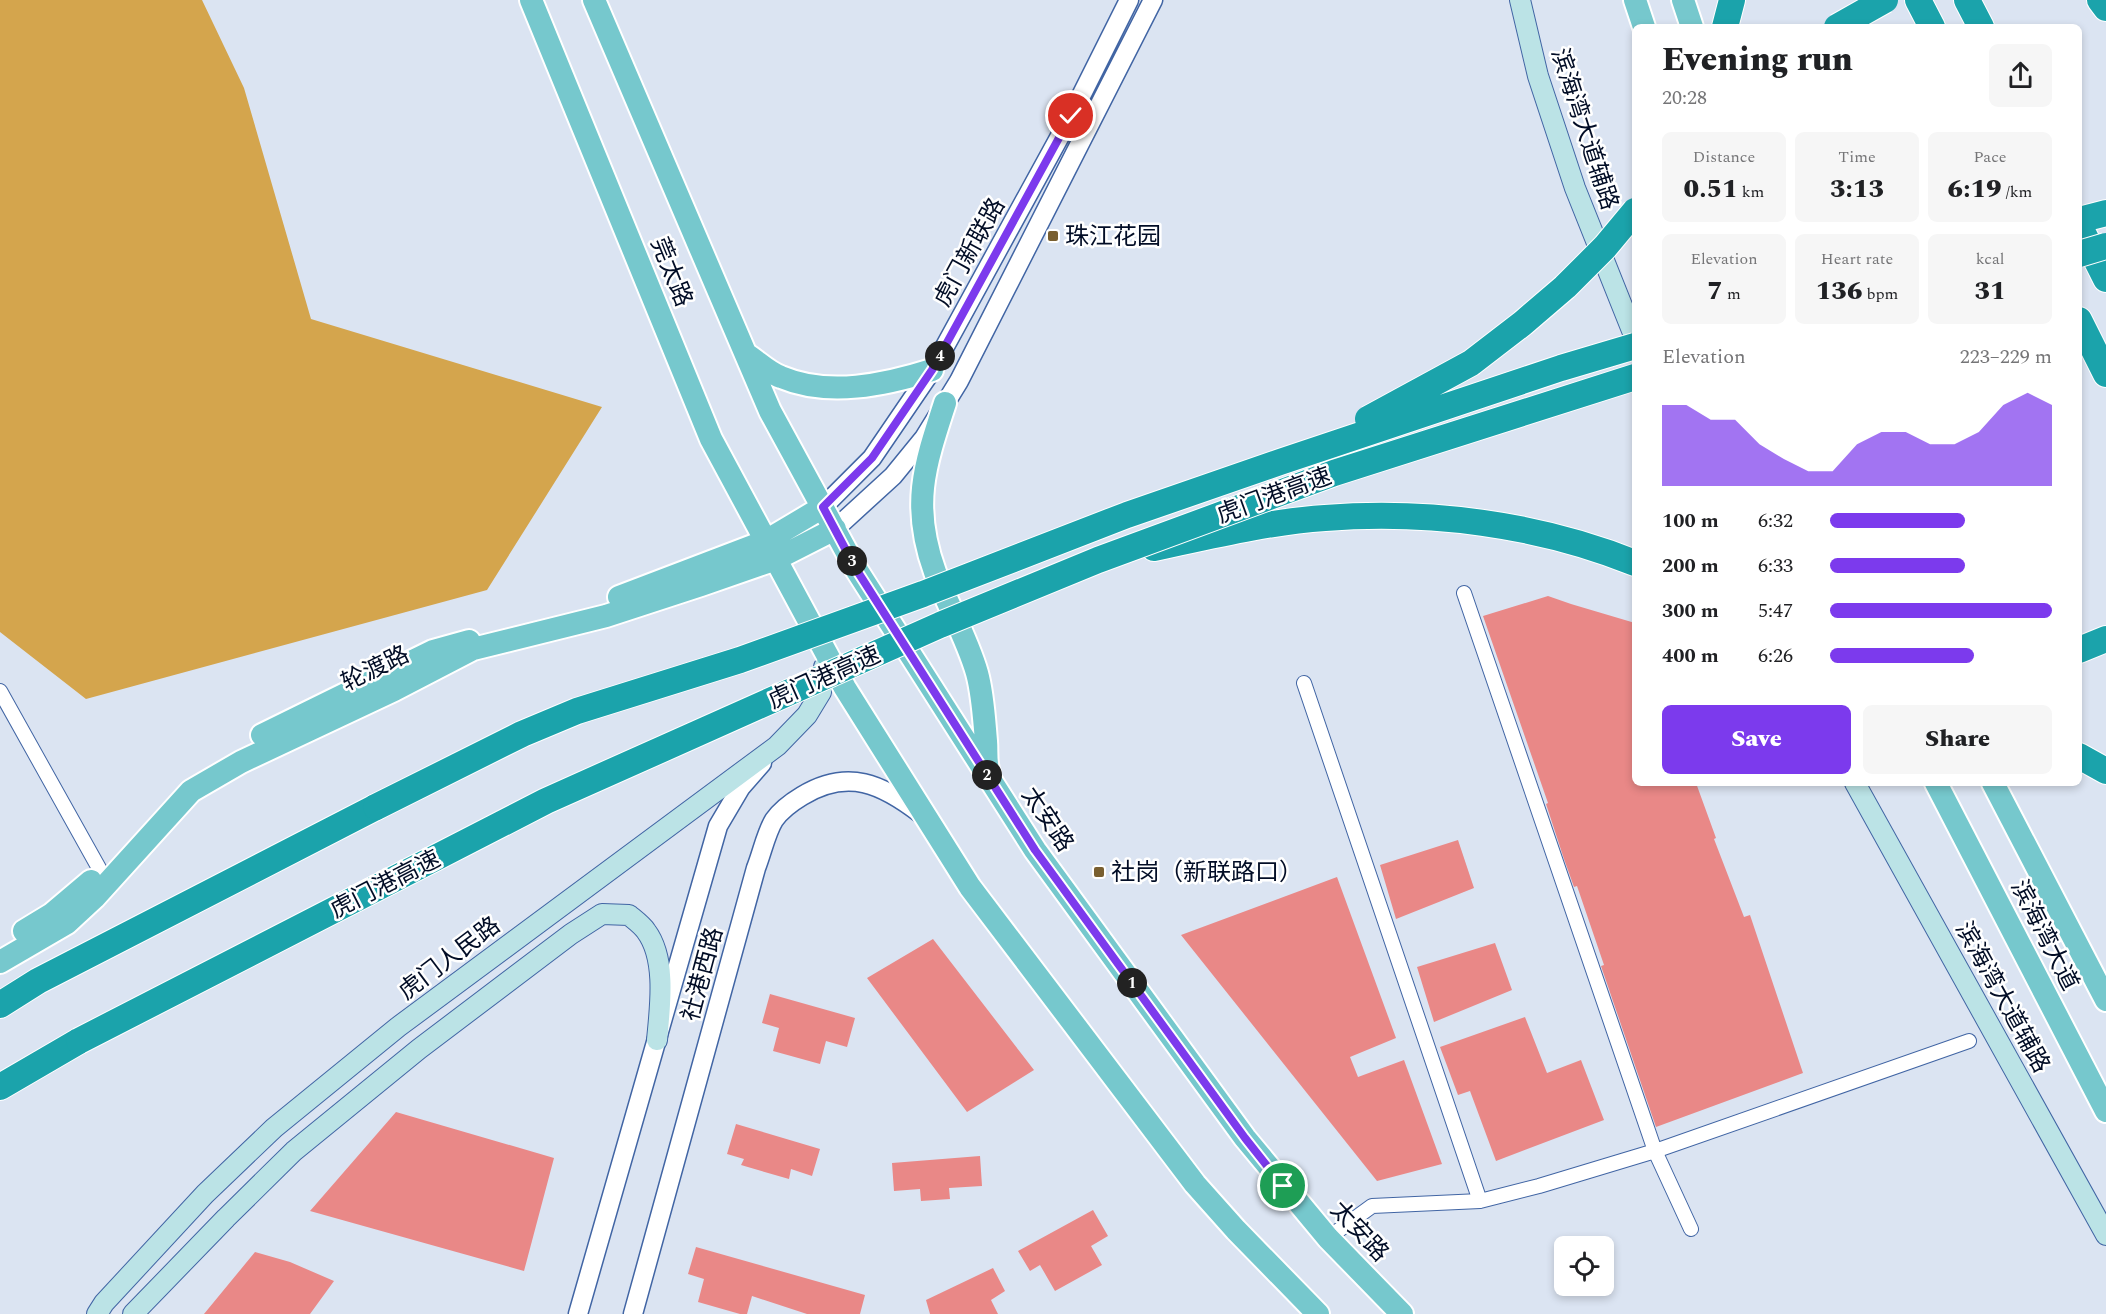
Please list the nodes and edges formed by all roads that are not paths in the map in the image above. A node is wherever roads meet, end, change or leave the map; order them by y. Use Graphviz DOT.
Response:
graph roads {
  1 [pos="531,0"];
  2 [pos="594,0"];
  3 [pos="1129,0"];
  4 [pos="1153,0"];
  5 [pos="1520,0"];
  6 [pos="1635,0"];
  7 [pos="1683,0"];
  8 [pos="1732,0"];
  9 [pos="1849,0"];
  10 [pos="1885,0"];
  11 [pos="1918,0"];
  12 [pos="1967,0"];
  13 [pos="2100,0"];
  14 [pos="2106,8"];
  15 [pos="1643,24"];
  16 [pos="1691,24"];
  17 [pos="1726,24"];
  18 [pos="1842,24"];
  19 [pos="1861,24"];
  20 [pos="1930,24"];
  21 [pos="1979,24"];
  22 [pos="2106,213"];
  23 [pos="1632,215"];
  24 [pos="2082,222"];
  25 [pos="2082,229"];
  26 [pos="1632,241"];
  27 [pos="2106,246"];
  28 [pos="2082,253"];
  29 [pos="2106,279"];
  30 [pos="2082,326"];
  31 [pos="1632,331"];
  32 [pos="1632,347"];
  33 [pos="746,354"];
  34 [pos="1471,363"];
  35 [pos="932,370"];
  36 [pos="2106,374"];
  37 [pos="1632,378"];
  38 [pos="945,403"];
  39 [pos="1280,462"];
  40 [pos="823,507"];
  41 [pos="835,529"];
  42 [pos="771,550"];
  43 [pos="1098,560"];
  44 [pos="1632,562"];
  45 [pos="1464,593"];
  46 [pos="2106,639"];
  47 [pos="2082,650"];
  48 [pos="826,653"];
  49 [pos="1304,683"];
  50 [pos="0,691"];
  51 [pos="777,746"];
  52 [pos="2082,758"];
  53 [pos="2106,771"];
  54 [pos="992,783"];
  55 [pos="1857,786"];
  56 [pos="1938,786"];
  57 [pos="1995,786"];
  58 [pos="928,820"];
  59 [pos="100,870"];
  60 [pos="0,946"];
  61 [pos="0,962"];
  62 [pos="2106,999"];
  63 [pos="0,1005"];
  64 [pos="657,1040"];
  65 [pos="1969,1041"];
  66 [pos="0,1087"];
  67 [pos="2106,1111"];
  68 [pos="1654,1151"];
  69 [pos="1480,1201"];
  70 [pos="1691,1229"];
  71 [pos="2106,1235"];
  72 [pos="1328,1238"];
  73 [pos="97,1314"];
  74 [pos="133,1314"];
  75 [pos="578,1314"];
  76 [pos="633,1314"];
  77 [pos="1318,1314"];
  78 [pos="1402,1314"];
  1 -- 42 [label="main road, 莞太路"];
  2 -- 33 [label="main road, 莞太路"];
  3 -- 35 [label="street, 虎门新联路"];
  4 -- 38 [label="street, 虎门新联路"];
  5 -- 31 [label="main road, 滨海湾大道辅路"];
  6 -- 15 [label="main road"];
  7 -- 16 [label="main road"];
  8 -- 17 [label="highway"];
  9 -- 19 [label="highway"];
  10 -- 18 [label="highway, bridge"];
  11 -- 20 [label="highway"];
  12 -- 21 [label="highway"];
  13 -- 14 [label="highway"];
  22 -- 24 [label="highway"];
  23 -- 34 [label="highway, bridge"];
  25 -- 29 [label="highway"];
  26 -- 34 [label="highway, bridge"];
  27 -- 28 [label="highway, bridge"];
  30 -- 36 [label="highway"];
  32 -- 39 [label="highway, 虎门港高速, bridge"];
  33 -- 35 [label="main road"];
  33 -- 40 [label="main road, 莞太路"];
  34 -- 39 [label="highway, bridge"];
  35 -- 40 [label="street, 虎门新联路"];
  37 -- 43 [label="highway, 虎门港高速, bridge"];
  38 -- 41 [label="street, 虎门新联路"];
  38 -- 54 [label="main road"];
  39 -- 63 [label="highway, 虎门港高速, bridge"];
  40 -- 41 [label="main road, 太安路"];
  40 -- 42 [label="main road, 轮渡路"];
  41 -- 42 [label="main road, 轮渡路"];
  41 -- 54 [label="main road, 太安路"];
  42 -- 48 [label="main road"];
  42 -- 59 [label="main road, 轮渡路"];
  42 -- 61 [label="main road, 轮渡路"];
  43 -- 44 [label="highway, bridge"];
  43 -- 66 [label="highway, 虎门港高速, bridge"];
  45 -- 68 [label="street"];
  46 -- 47 [label="highway"];
  48 -- 51 [label="main road, 虎门人民路"];
  48 -- 58 [label="main road"];
  49 -- 69 [label="street"];
  50 -- 59 [label="street"];
  51 -- 64 [label="street, 社港西路"];
  51 -- 73 [label="main road, 虎门人民路"];
  52 -- 53 [label="highway"];
  54 -- 72 [label="main road, 太安路"];
  55 -- 71 [label="main road, 滨海湾大道辅路"];
  56 -- 67 [label="main road, 滨海湾大道"];
  57 -- 62 [label="main road, 滨海湾大道"];
  58 -- 76 [label="street, 社港西路"];
  58 -- 77 [label="main road"];
  59 -- 60 [label="main road, 轮渡路"];
  64 -- 74 [label="main road"];
  64 -- 75 [label="street, 社港西路"];
  65 -- 68 [label="street"];
  68 -- 69 [label="street"];
  68 -- 70 [label="street"];
  69 -- 72 [label="street"];
  72 -- 78 [label="main road, 太安路"];
}
